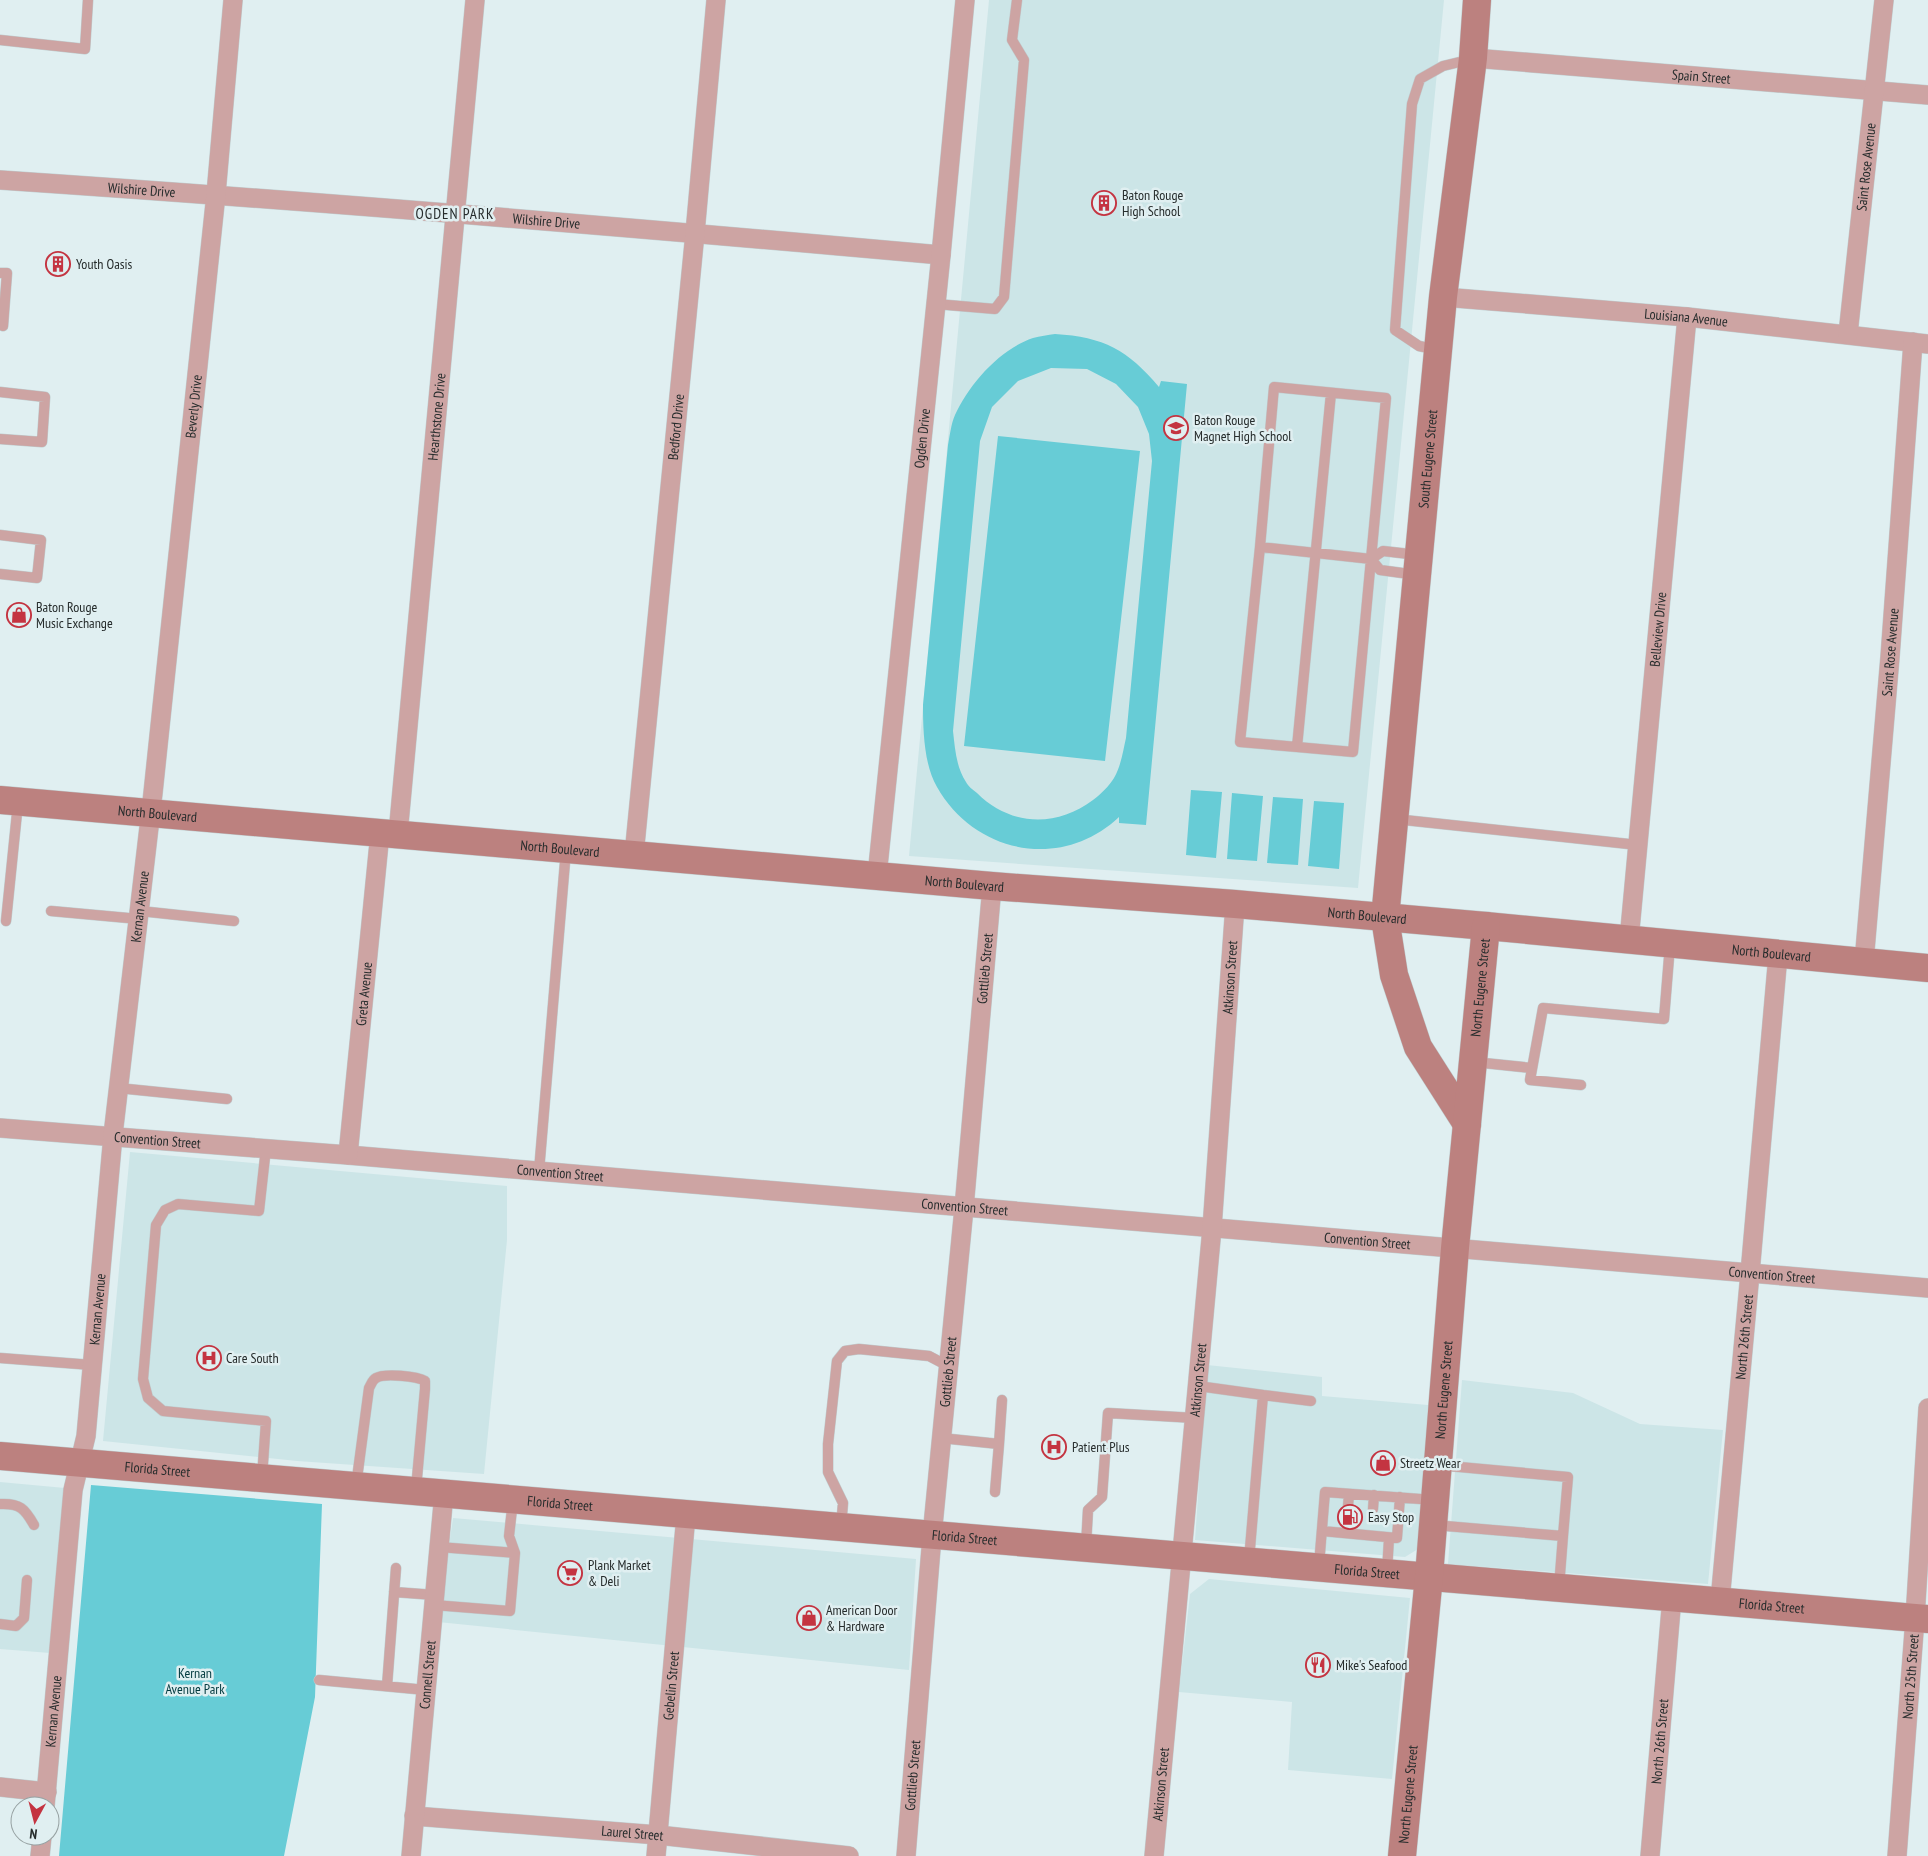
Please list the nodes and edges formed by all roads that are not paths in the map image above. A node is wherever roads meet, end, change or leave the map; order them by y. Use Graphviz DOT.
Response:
graph roads {
  1 [pos="88,0"];
  2 [pos="233,0"];
  3 [pos="475,0"];
  4 [pos="716,0"];
  5 [pos="965,0"];
  6 [pos="1017,0"];
  7 [pos="1477,0"];
  8 [pos="1884,0"];
  9 [pos="0,40"];
  10 [pos="1473,58"];
  11 [pos="1874,90"];
  12 [pos="1928,95"];
  13 [pos="0,180"];
  14 [pos="216,194"];
  15 [pos="455,214"];
  16 [pos="695,233"];
  17 [pos="941,255"];
  18 [pos="0,273"];
  19 [pos="1443,297"];
  20 [pos="936,304"];
  21 [pos="1687,318"];
  22 [pos="3,326"];
  23 [pos="1848,334"];
  24 [pos="1921,343"];
  25 [pos="1438,350"];
  26 [pos="0,392"];
  27 [pos="1331,392"];
  28 [pos="0,439"];
  29 [pos="0,535"];
  30 [pos="1260,547"];
  31 [pos="1315,553"];
  32 [pos="1371,559"];
  33 [pos="1418,565"];
  34 [pos="0,574"];
  35 [pos="1297,747"];
  36 [pos="9,801"];
  37 [pos="151,813"];
  38 [pos="1394,819"];
  39 [pos="389,833"];
  40 [pos="1638,845"];
  41 [pos="566,849"];
  42 [pos="634,855"];
  43 [pos="877,876"];
  44 [pos="992,886"];
  45 [pos="1235,904"];
  46 [pos="51,911"];
  47 [pos="139,915"];
  48 [pos="1385,918"];
  49 [pos="6,921"];
  50 [pos="234,921"];
  51 [pos="1486,926"];
  52 [pos="1629,940"];
  53 [pos="1670,944"];
  54 [pos="1778,954"];
  55 [pos="1864,962"];
  56 [pos="1928,968"];
  57 [pos="1473,1062"];
  58 [pos="1532,1068"];
  59 [pos="1581,1085"];
  60 [pos="118,1088"];
  61 [pos="227,1098"];
  62 [pos="1467,1124"];
  63 [pos="0,1128"];
  64 [pos="113,1135"];
  65 [pos="266,1148"];
  66 [pos="348,1154"];
  67 [pos="539,1171"];
  68 [pos="964,1208"];
  69 [pos="1212,1228"];
  70 [pos="1454,1248"];
  71 [pos="1750,1273"];
  72 [pos="1928,1288"];
  73 [pos="0,1358"];
  74 [pos="92,1365"];
  75 [pos="948,1366"];
  76 [pos="1198,1386"];
  77 [pos="1263,1394"];
  78 [pos="1002,1400"];
  79 [pos="1311,1401"];
  80 [pos="1928,1408"];
  81 [pos="1195,1418"];
  82 [pos="941,1438"];
  83 [pos="999,1444"];
  84 [pos="0,1456"];
  85 [pos="80,1463"];
  86 [pos="1438,1465"];
  87 [pos="262,1478"];
  88 [pos="356,1486"];
  89 [pos="416,1490"];
  90 [pos="996,1492"];
  91 [pos="444,1493"];
  92 [pos="1349,1494"];
  93 [pos="1374,1495"];
  94 [pos="1400,1498"];
  95 [pos="513,1499"];
  96 [pos="0,1504"];
  97 [pos="1348,1506"];
  98 [pos="1373,1509"];
  99 [pos="1434,1512"];
  100 [pos="686,1515"];
  101 [pos="34,1525"];
  102 [pos="840,1528"];
  103 [pos="1322,1532"];
  104 [pos="932,1536"];
  105 [pos="1563,1536"];
  106 [pos="1389,1538"];
  107 [pos="439,1547"];
  108 [pos="1086,1548"];
  109 [pos="515,1553"];
  110 [pos="1182,1555"];
  111 [pos="1248,1561"];
  112 [pos="1319,1567"];
  113 [pos="396,1568"];
  114 [pos="1387,1572"];
  115 [pos="1429,1576"];
  116 [pos="27,1580"];
  117 [pos="1559,1587"];
  118 [pos="394,1592"];
  119 [pos="1672,1597"];
  120 [pos="434,1600"];
  121 [pos="1720,1601"];
  122 [pos="1922,1619"];
  123 [pos="0,1624"];
  124 [pos="319,1680"];
  125 [pos="386,1686"];
  126 [pos="426,1690"];
  127 [pos="0,1787"];
  128 [pos="34,1796"];
  129 [pos="46,1796"];
  130 [pos="414,1816"];
  131 [pos="658,1835"];
  132 [pos="411,1856"];
  133 [pos="656,1856"];
  134 [pos="849,1856"];
  135 [pos="906,1856"];
  136 [pos="1154,1856"];
  137 [pos="1402,1856"];
  138 [pos="1650,1856"];
  139 [pos="1898,1856"];
  1 -- 9 [label="lane"];
  2 -- 14 [label="street, Beverly Drive"];
  3 -- 15 [label="street, Hearthstone Drive"];
  4 -- 16 [label="street, Bedford Drive"];
  5 -- 17 [label="street, Ogden Drive"];
  6 -- 20 [label="lane"];
  7 -- 10 [label="street, South Eugene Street"];
  8 -- 11 [label="street, Saint Rose Avenue"];
  10 -- 11 [label="street, Spain Street"];
  10 -- 19 [label="street, South Eugene Street"];
  10 -- 25 [label="lane"];
  11 -- 12 [label="street, Spain Street"];
  11 -- 23 [label="street, Saint Rose Avenue"];
  13 -- 14 [label="street, Wilshire Drive"];
  14 -- 15 [label="street, Wilshire Drive"];
  14 -- 37 [label="street, Beverly Drive"];
  15 -- 16 [label="street, Wilshire Drive"];
  15 -- 39 [label="street, Hearthstone Drive"];
  16 -- 17 [label="street, Wilshire Drive"];
  16 -- 42 [label="street, Bedford Drive"];
  17 -- 20 [label="street, Ogden Drive"];
  18 -- 22 [label="lane"];
  19 -- 21 [label="street, Louisiana Avenue"];
  19 -- 25 [label="street, South Eugene Street"];
  20 -- 43 [label="street, Ogden Drive"];
  21 -- 23 [label="street, Louisiana Avenue"];
  21 -- 40 [label="street, Belleview Drive"];
  23 -- 24 [label="street, Louisiana Avenue"];
  24 -- 55 [label="street, Saint Rose Avenue"];
  25 -- 33 [label="street, South Eugene Street"];
  26 -- 28 [label="lane"];
  27 -- 30 [label="lane"];
  27 -- 31 [label="lane"];
  27 -- 32 [label="lane"];
  29 -- 34 [label="lane"];
  30 -- 31 [label="lane"];
  30 -- 35 [label="lane"];
  31 -- 32 [label="lane"];
  31 -- 35 [label="lane"];
  32 -- 33 [label="lane"];
  32 -- 33 [label="lane"];
  32 -- 35 [label="lane"];
  33 -- 38 [label="street, South Eugene Street"];
  36 -- 37 [label="street, North Boulevard"];
  36 -- 49 [label="lane"];
  37 -- 39 [label="street, North Boulevard"];
  37 -- 47 [label="street, Kernan Avenue"];
  38 -- 40 [label="lane"];
  38 -- 48 [label="street, South Eugene Street"];
  39 -- 41 [label="street, North Boulevard"];
  39 -- 66 [label="street, Greta Avenue"];
  40 -- 52 [label="street, Belleview Drive"];
  41 -- 42 [label="street, North Boulevard"];
  41 -- 67 [label="lane"];
  42 -- 43 [label="street, North Boulevard"];
  43 -- 44 [label="street, North Boulevard"];
  44 -- 45 [label="street, North Boulevard"];
  44 -- 68 [label="street, Gottlieb Street"];
  45 -- 48 [label="street, North Boulevard"];
  45 -- 69 [label="street, Atkinson Street"];
  46 -- 47 [label="lane"];
  47 -- 50 [label="lane"];
  47 -- 60 [label="street, Kernan Avenue"];
  48 -- 51 [label="street, North Boulevard"];
  48 -- 62 [label="street, South Eugene Street"];
  51 -- 52 [label="street, North Boulevard"];
  51 -- 57 [label="street, North Eugene Street"];
  52 -- 53 [label="street, North Boulevard"];
  53 -- 54 [label="street, North Boulevard"];
  53 -- 58 [label="lane"];
  54 -- 55 [label="street, North Boulevard"];
  54 -- 71 [label="street, North 26th Street"];
  55 -- 56 [label="street, North Boulevard"];
  57 -- 58 [label="lane"];
  57 -- 62 [label="street, North Eugene Street"];
  58 -- 59 [label="lane"];
  60 -- 61 [label="lane"];
  60 -- 64 [label="street, Kernan Avenue"];
  62 -- 70 [label="street, North Eugene Street"];
  63 -- 64 [label="street, Convention Street"];
  64 -- 65 [label="street, Convention Street"];
  64 -- 74 [label="street, Kernan Avenue"];
  65 -- 66 [label="street, Convention Street"];
  65 -- 87 [label="lane"];
  66 -- 67 [label="street, Convention Street"];
  67 -- 68 [label="street, Convention Street"];
  68 -- 69 [label="street, Convention Street"];
  68 -- 75 [label="street, Gottlieb Street"];
  69 -- 70 [label="street, Convention Street"];
  69 -- 76 [label="street, Atkinson Street"];
  70 -- 71 [label="street, Convention Street"];
  70 -- 86 [label="street, North Eugene Street"];
  71 -- 72 [label="street, Convention Street"];
  71 -- 121 [label="street, North 26th Street"];
  73 -- 74 [label="lane"];
  74 -- 85 [label="street, Kernan Avenue"];
  75 -- 82 [label="street, Gottlieb Street"];
  75 -- 102 [label="lane"];
  76 -- 77 [label="lane"];
  76 -- 81 [label="street, Atkinson Street"];
  77 -- 79 [label="lane"];
  77 -- 111 [label="lane"];
  78 -- 83 [label="lane"];
  80 -- 122 [label="street, North 25th Street"];
  81 -- 108 [label="lane"];
  81 -- 110 [label="street, Atkinson Street"];
  82 -- 83 [label="lane"];
  82 -- 104 [label="street, Gottlieb Street"];
  83 -- 90 [label="lane"];
  84 -- 85 [label="street, Florida Street"];
  85 -- 87 [label="street, Florida Street"];
  85 -- 129 [label="street, Kernan Avenue"];
  86 -- 99 [label="street, North Eugene Street"];
  86 -- 105 [label="lane"];
  87 -- 88 [label="street, Florida Street"];
  88 -- 89 [label="street, Florida Street"];
  88 -- 89 [label="lane"];
  89 -- 91 [label="street, Florida Street"];
  91 -- 95 [label="street, Florida Street"];
  91 -- 107 [label="street, Connell Street"];
  92 -- 93 [label="lane"];
  92 -- 97 [label="lane"];
  92 -- 103 [label="lane"];
  93 -- 94 [label="lane"];
  93 -- 98 [label="lane"];
  94 -- 99 [label="lane"];
  94 -- 106 [label="lane"];
  95 -- 100 [label="street, Florida Street"];
  95 -- 109 [label="lane"];
  96 -- 101 [label="lane"];
  99 -- 105 [label="lane"];
  99 -- 115 [label="street, North Eugene Street"];
  100 -- 102 [label="street, Florida Street"];
  100 -- 131 [label="street, Gebelin Street"];
  102 -- 104 [label="street, Florida Street"];
  103 -- 106 [label="lane"];
  103 -- 112 [label="lane"];
  104 -- 108 [label="street, Florida Street"];
  104 -- 135 [label="street, Gottlieb Street"];
  105 -- 117 [label="lane"];
  106 -- 114 [label="lane"];
  107 -- 109 [label="lane"];
  107 -- 120 [label="street, Connell Street"];
  108 -- 110 [label="street, Florida Street"];
  109 -- 120 [label="lane"];
  110 -- 111 [label="street, Florida Street"];
  110 -- 136 [label="street, Atkinson Street"];
  111 -- 112 [label="street, Florida Street"];
  112 -- 114 [label="street, Florida Street"];
  113 -- 118 [label="lane"];
  114 -- 115 [label="street, Florida Street"];
  115 -- 117 [label="street, Florida Street"];
  115 -- 137 [label="street, North Eugene Street"];
  116 -- 123 [label="lane"];
  117 -- 119 [label="street, Florida Street"];
  118 -- 120 [label="lane"];
  118 -- 125 [label="lane"];
  119 -- 121 [label="street, Florida Street"];
  119 -- 138 [label="street, North 26th Street"];
  120 -- 126 [label="street, Connell Street"];
  121 -- 122 [label="street, Florida Street"];
  122 -- 139 [label="street, North 25th Street"];
  124 -- 125 [label="lane"];
  125 -- 126 [label="lane"];
  126 -- 130 [label="street, Connell Street"];
  127 -- 128 [label="street"];
  130 -- 131 [label="street, Laurel Street"];
  130 -- 132 [label="street, Connell Street"];
  131 -- 133 [label="street, Gebelin Street"];
  131 -- 134 [label="street, Laurel Street"];
}
